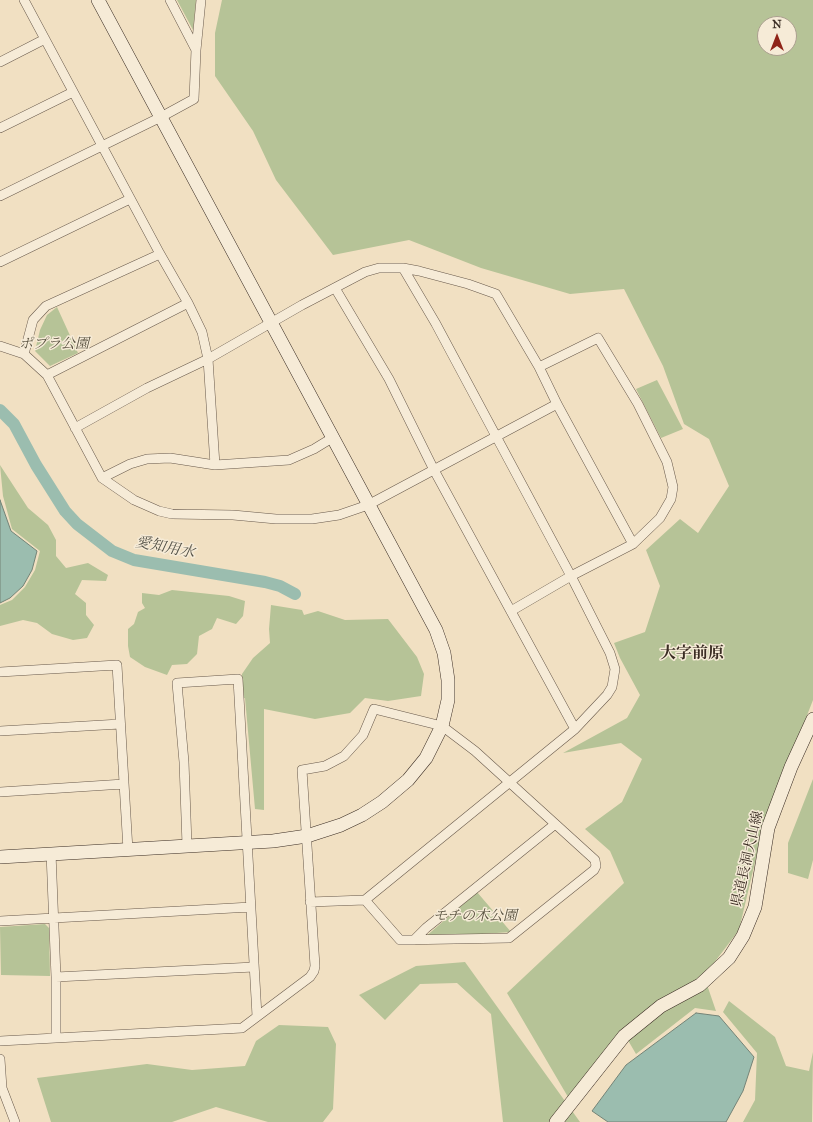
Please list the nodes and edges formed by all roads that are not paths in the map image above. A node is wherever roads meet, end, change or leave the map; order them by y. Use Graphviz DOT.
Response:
graph roads {
  1 [pos="24,0"];
  2 [pos="98,0"];
  3 [pos="170,0"];
  4 [pos="201,0"];
  5 [pos="45,39"];
  6 [pos="196,50"];
  7 [pos="0,62"];
  8 [pos="73,92"];
  9 [pos="161,117"];
  10 [pos="0,128"];
  11 [pos="101,145"];
  12 [pos="0,196"];
  13 [pos="130,199"];
  14 [pos="160,254"];
  15 [pos="0,262"];
  16 [pos="403,268"];
  17 [pos="335,288"];
  18 [pos="188,303"];
  19 [pos="270,323"];
  20 [pos="0,346"];
  21 [pos="24,354"];
  22 [pos="208,359"];
  23 [pos="539,367"];
  24 [pos="47,374"];
  25 [pos="557,404"];
  26 [pos="75,428"];
  27 [pos="496,436"];
  28 [pos="332,438"];
  29 [pos="215,465"];
  30 [pos="434,470"];
  31 [pos="102,478"];
  32 [pos="368,505"];
  33 [pos="633,544"];
  34 [pos="571,576"];
  35 [pos="511,611"];
  36 [pos="0,672"];
  37 [pos="813,719"];
  38 [pos="120,724"];
  39 [pos="442,726"];
  40 [pos="575,729"];
  41 [pos="0,731"];
  42 [pos="508,782"];
  43 [pos="124,784"];
  44 [pos="0,792"];
  45 [pos="554,824"];
  46 [pos="307,836"];
  47 [pos="248,842"];
  48 [pos="187,846"];
  49 [pos="128,850"];
  50 [pos="52,853"];
  51 [pos="0,857"];
  52 [pos="365,900"];
  53 [pos="310,902"];
  54 [pos="251,907"];
  55 [pos="54,918"];
  56 [pos="0,921"];
  57 [pos="414,940"];
  58 [pos="254,967"];
  59 [pos="56,977"];
  60 [pos="258,1016"];
  61 [pos="56,1038"];
  62 [pos="0,1041"];
  63 [pos="0,1059"];
  64 [pos="14,1122"];
  65 [pos="556,1122"];
  1 -- 5 [label="street"];
  2 -- 9 [label="street"];
  3 -- 6 [label="street"];
  4 -- 6 [label="street"];
  5 -- 7 [label="street"];
  5 -- 8 [label="street"];
  6 -- 9 [label="street"];
  8 -- 10 [label="street"];
  8 -- 11 [label="street"];
  9 -- 11 [label="street"];
  9 -- 19 [label="street"];
  11 -- 12 [label="street"];
  11 -- 13 [label="street"];
  13 -- 14 [label="street"];
  13 -- 15 [label="street"];
  14 -- 18 [label="street"];
  14 -- 21 [label="street"];
  16 -- 17 [label="street"];
  16 -- 23 [label="street"];
  16 -- 27 [label="street"];
  17 -- 19 [label="street"];
  17 -- 30 [label="street"];
  18 -- 22 [label="street"];
  18 -- 24 [label="street"];
  19 -- 22 [label="street"];
  19 -- 28 [label="street"];
  20 -- 21 [label="street"];
  21 -- 24 [label="street"];
  22 -- 26 [label="street"];
  22 -- 29 [label="street"];
  23 -- 25 [label="street"];
  23 -- 33 [label="street"];
  24 -- 26 [label="street"];
  25 -- 27 [label="street"];
  25 -- 33 [label="street"];
  26 -- 31 [label="street"];
  27 -- 30 [label="street"];
  27 -- 34 [label="street"];
  28 -- 29 [label="street"];
  28 -- 32 [label="street"];
  29 -- 31 [label="street"];
  30 -- 32 [label="street"];
  30 -- 35 [label="street"];
  31 -- 32 [label="street"];
  32 -- 39 [label="street"];
  33 -- 34 [label="street"];
  34 -- 35 [label="street"];
  34 -- 40 [label="street"];
  35 -- 40 [label="street"];
  36 -- 38 [label="street"];
  37 -- 65 [label="street, 県道長洞犬山線"];
  38 -- 41 [label="street"];
  38 -- 43 [label="street"];
  39 -- 42 [label="street"];
  39 -- 46 [label="street"];
  39 -- 46 [label="street"];
  40 -- 42 [label="street"];
  42 -- 45 [label="street"];
  42 -- 52 [label="street"];
  43 -- 44 [label="street"];
  43 -- 49 [label="street"];
  45 -- 57 [label="street"];
  45 -- 57 [label="street"];
  46 -- 47 [label="street"];
  46 -- 53 [label="street"];
  47 -- 48 [label="street"];
  47 -- 48 [label="street"];
  47 -- 54 [label="street"];
  48 -- 49 [label="street"];
  49 -- 50 [label="street"];
  50 -- 51 [label="street"];
  50 -- 55 [label="street"];
  52 -- 53 [label="street"];
  52 -- 57 [label="street"];
  53 -- 60 [label="street"];
  54 -- 55 [label="street"];
  54 -- 58 [label="street"];
  55 -- 56 [label="street"];
  55 -- 59 [label="street"];
  58 -- 59 [label="street"];
  58 -- 60 [label="street"];
  59 -- 61 [label="street"];
  60 -- 61 [label="street"];
  61 -- 62 [label="street"];
  63 -- 64 [label="street"];
}
